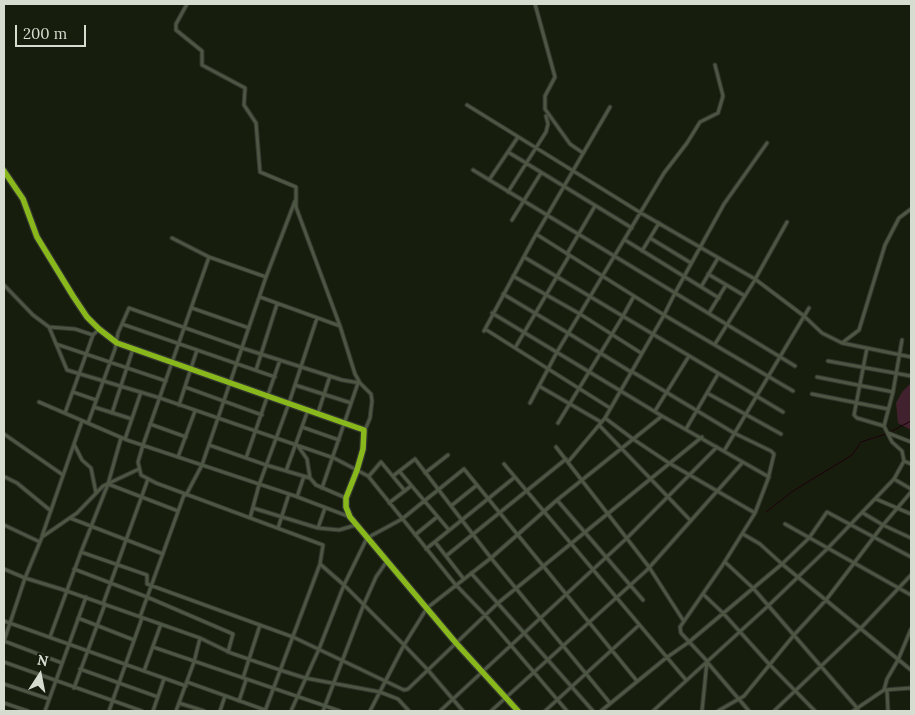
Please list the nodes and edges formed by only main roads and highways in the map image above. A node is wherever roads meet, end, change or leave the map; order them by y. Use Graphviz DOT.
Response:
graph roads {
  1 [pos="4,171"];
  2 [pos="518,711"];
  1 -- 2 [label="highway"];
}
